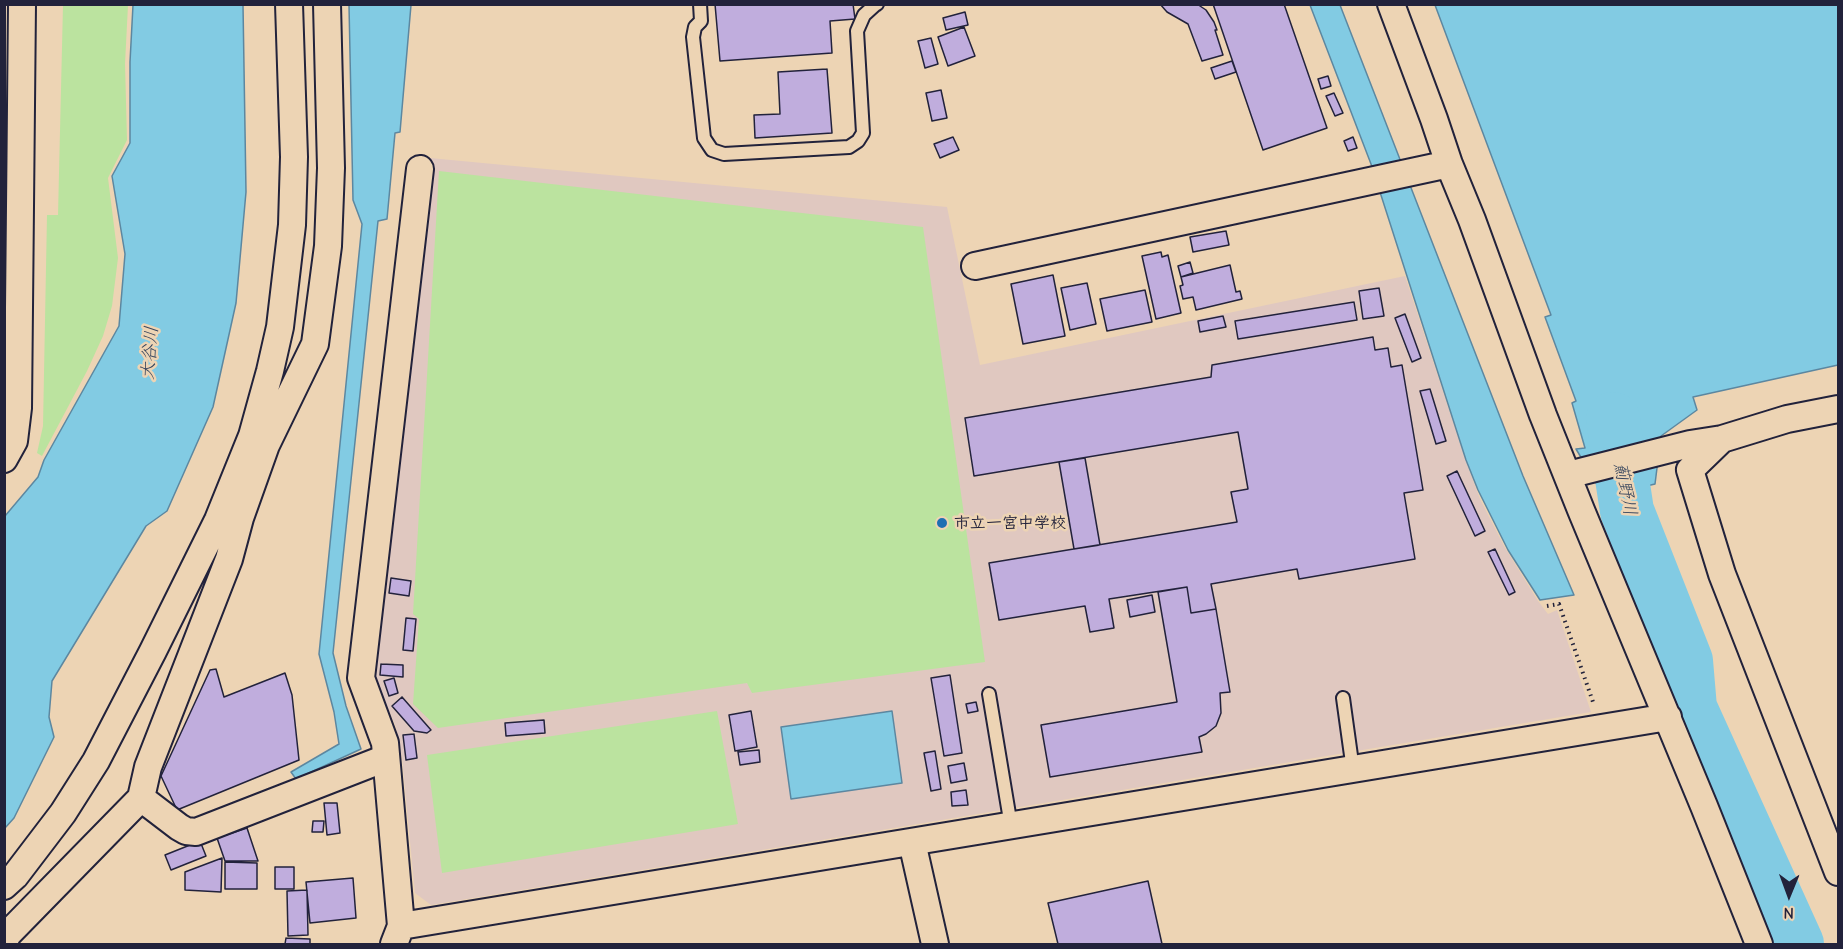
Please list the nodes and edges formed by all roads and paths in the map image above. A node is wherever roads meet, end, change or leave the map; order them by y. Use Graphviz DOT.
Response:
graph roads {
  1 [pos="22,4"];
  2 [pos="289,4"];
  3 [pos="327,4"];
  4 [pos="700,4"];
  5 [pos="877,4"];
  6 [pos="1391,4"];
  7 [pos="1449,164"];
  8 [pos="420,170"];
  9 [pos="975,266"];
  10 [pos="1839,409"];
  11 [pos="1722,439"];
  12 [pos="4,459"];
  13 [pos="246,474"];
  14 [pos="1568,475"];
  15 [pos="1547,606"];
  16 [pos="989,694"];
  17 [pos="1343,698"];
  18 [pos="1668,717"];
  19 [pos="1602,729"];
  20 [pos="386,758"];
  21 [pos="1353,770"];
  22 [pos="141,798"];
  23 [pos="1011,826"];
  24 [pos="912,842"];
  25 [pos="1839,872"];
  26 [pos="4,886"];
  27 [pos="398,935"];
  28 [pos="4,941"];
  29 [pos="935,945"];
  30 [pos="1759,945"];
  1 -- 12 [label="street"];
  2 -- 13 [label="street"];
  3 -- 13 [label="street"];
  4 -- 5 [label="lane"];
  6 -- 7 [label="street"];
  7 -- 9 [label="street"];
  7 -- 14 [label="street"];
  8 -- 20 [label="street"];
  10 -- 11 [label="street"];
  11 -- 14 [label="street"];
  11 -- 25 [label="street"];
  13 -- 22 [label="street"];
  13 -- 26 [label="street"];
  14 -- 18 [label="street"];
  15 -- 19 [label="path"];
  16 -- 23 [label="lane"];
  17 -- 21 [label="lane"];
  18 -- 19 [label="street"];
  18 -- 30 [label="street"];
  19 -- 21 [label="street"];
  20 -- 22 [label="street"];
  20 -- 27 [label="street"];
  21 -- 23 [label="street"];
  22 -- 28 [label="street"];
  23 -- 24 [label="street"];
  24 -- 27 [label="street"];
  24 -- 29 [label="street"];
}
